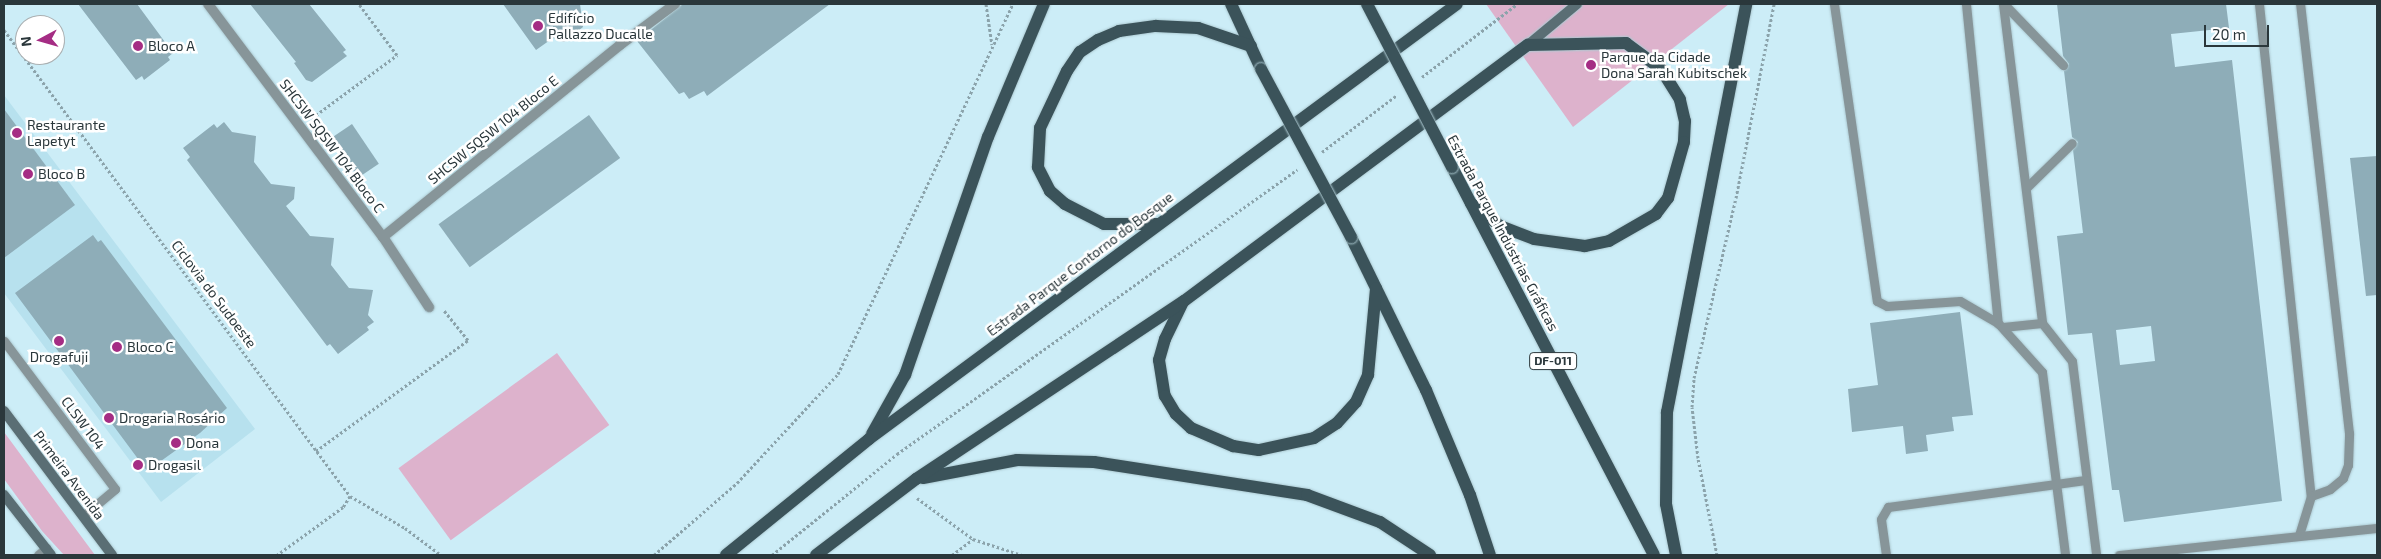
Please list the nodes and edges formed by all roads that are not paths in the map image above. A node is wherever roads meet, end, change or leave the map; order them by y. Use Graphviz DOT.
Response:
graph roads {
  1 [pos="208,4"];
  2 [pos="675,4"];
  3 [pos="1044,4"];
  4 [pos="1231,4"];
  5 [pos="1367,4"];
  6 [pos="1457,4"];
  7 [pos="1577,4"];
  8 [pos="1746,4"];
  9 [pos="1834,4"];
  10 [pos="1966,4"];
  11 [pos="2003,4"];
  12 [pos="2259,4"];
  13 [pos="2300,4"];
  14 [pos="1528,45"];
  15 [pos="1251,46"];
  16 [pos="2063,65"];
  17 [pos="2072,143"];
  18 [pos="2026,188"];
  19 [pos="1471,203"];
  20 [pos="1158,224"];
  21 [pos="383,237"];
  22 [pos="1376,288"];
  23 [pos="1184,301"];
  24 [pos="429,307"];
  25 [pos="2042,323"];
  26 [pos="2000,325"];
  27 [pos="4,341"];
  28 [pos="4,411"];
  29 [pos="869,438"];
  30 [pos="916,479"];
  31 [pos="2086,480"];
  32 [pos="2056,484"];
  33 [pos="4,495"];
  34 [pos="2312,496"];
  35 [pos="84,516"];
  36 [pos="2377,528"];
  37 [pos="2300,535"];
  38 [pos="2170,552"];
  39 [pos="45,553"];
  40 [pos="112,555"];
  41 [pos="726,555"];
  42 [pos="816,555"];
  43 [pos="1430,555"];
  44 [pos="1490,555"];
  45 [pos="1654,555"];
  46 [pos="1676,555"];
  47 [pos="1886,555"];
  48 [pos="2066,555"];
  49 [pos="2096,555"];
  50 [pos="2119,555"];
  1 -- 21 [label="street, SHCSW SQSW 104 Bloco C"];
  2 -- 21 [label="street, SHCSW SQSW 104 Bloco E"];
  3 -- 29 [label="main road"];
  4 -- 15 [label="main road"];
  5 -- 19 [label="main road, Estrada Parque Indústrias Gráficas / DF-011, bridge"];
  6 -- 20 [label="main road, Estrada Parque Contorno do Bosque"];
  7 -- 14 [label="main road"];
  8 -- 46 [label="main road"];
  9 -- 26 [label="lane"];
  10 -- 26 [label="lane"];
  11 -- 16 [label="lane"];
  11 -- 18 [label="lane"];
  12 -- 34 [label="lane"];
  13 -- 34 [label="lane"];
  14 -- 19 [label="main road"];
  14 -- 23 [label="main road"];
  15 -- 20 [label="main road"];
  15 -- 22 [label="main road, bridge"];
  17 -- 18 [label="lane"];
  18 -- 25 [label="lane"];
  19 -- 45 [label="main road, Estrada Parque Indústrias Gráficas / DF-011"];
  20 -- 29 [label="main road, Estrada Parque Contorno do Bosque"];
  21 -- 24 [label="street, SHCSW SQSW 104 Bloco C"];
  22 -- 23 [label="main road"];
  22 -- 44 [label="main road"];
  23 -- 30 [label="main road"];
  25 -- 26 [label="lane"];
  25 -- 31 [label="lane"];
  26 -- 32 [label="lane"];
  27 -- 35 [label="lane, CLSW 104"];
  28 -- 35 [label="main road, Primeira Avenida"];
  29 -- 41 [label="main road, Estrada Parque Contorno do Bosque"];
  30 -- 42 [label="main road"];
  30 -- 43 [label="main road"];
  31 -- 32 [label="lane"];
  31 -- 49 [label="lane"];
  32 -- 47 [label="lane"];
  32 -- 48 [label="lane"];
  33 -- 39 [label="main road"];
  34 -- 37 [label="lane"];
  35 -- 40 [label="main road, Primeira Avenida"];
  36 -- 37 [label="lane"];
  37 -- 38 [label="lane"];
  38 -- 50 [label="lane"];
}
